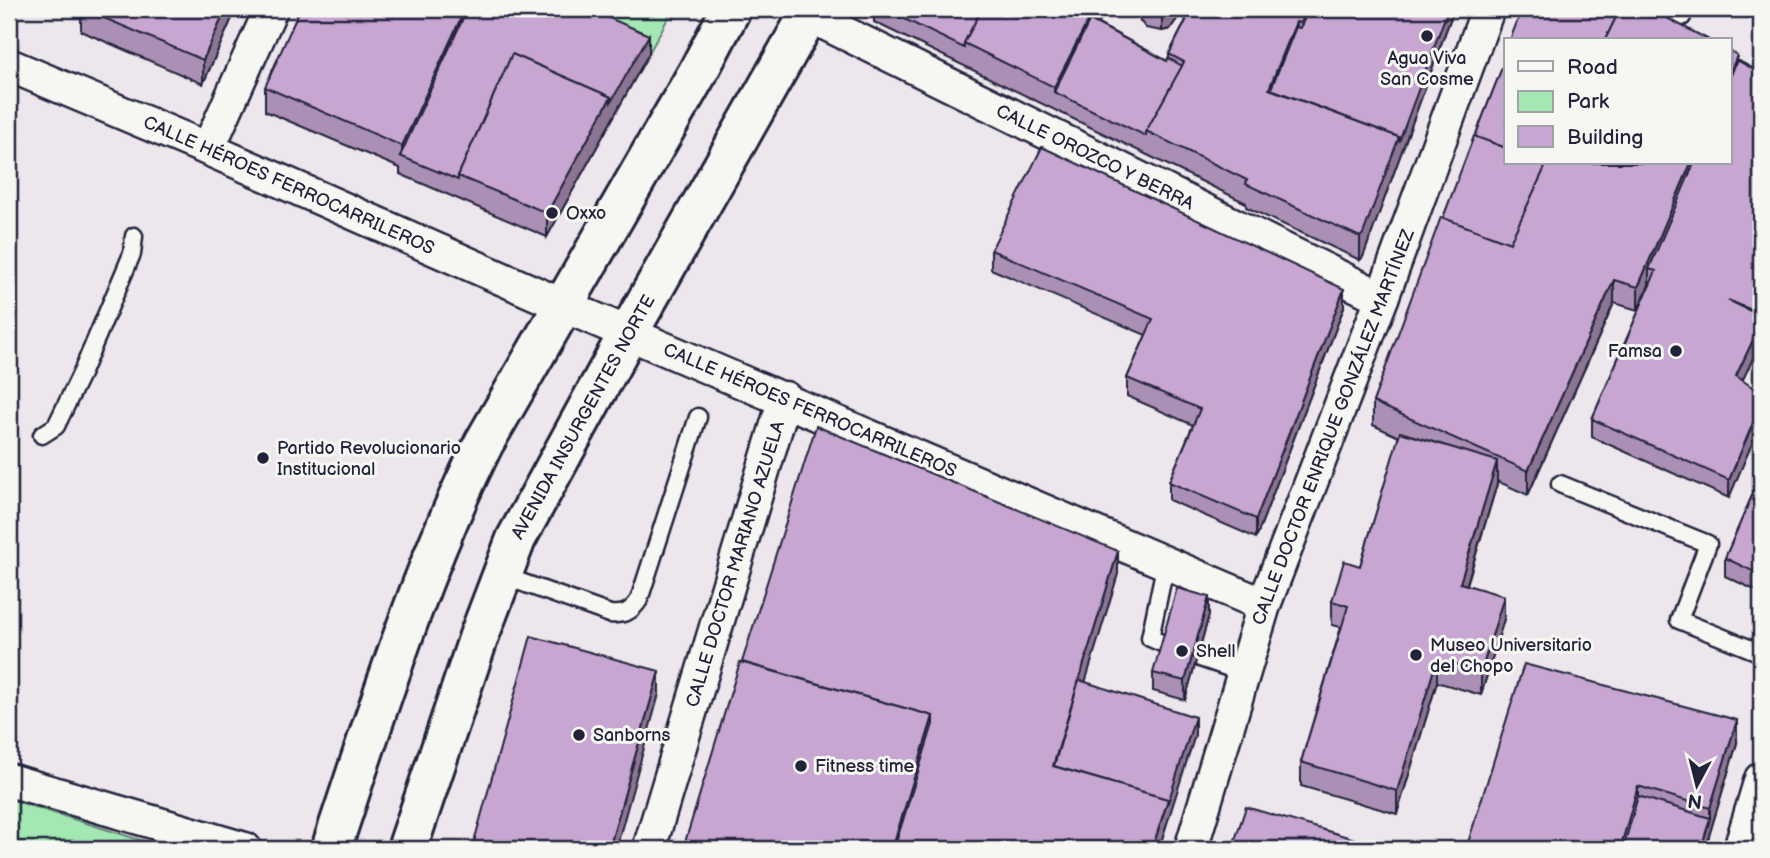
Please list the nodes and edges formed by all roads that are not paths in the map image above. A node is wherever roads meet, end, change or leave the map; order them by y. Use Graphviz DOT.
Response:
graph roads {
  1 [pos="271,9"];
  2 [pos="731,9"];
  3 [pos="1488,9"];
  4 [pos="1665,9"];
  5 [pos="810,12"];
  6 [pos="1682,17"];
  7 [pos="9,65"];
  8 [pos="208,149"];
  9 [pos="134,236"];
  10 [pos="1382,298"];
  11 [pos="562,305"];
  12 [pos="629,332"];
  13 [pos="785,398"];
  14 [pos="698,417"];
  15 [pos="42,435"];
  16 [pos="1560,484"];
  17 [pos="1166,562"];
  18 [pos="501,575"];
  19 [pos="1264,605"];
  20 [pos="1166,645"];
  21 [pos="1761,653"];
  22 [pos="1197,657"];
  23 [pos="1244,673"];
  24 [pos="9,779"];
  25 [pos="1761,779"];
  26 [pos="245,849"];
  27 [pos="331,849"];
  28 [pos="407,849"];
  29 [pos="649,849"];
  30 [pos="1192,849"];
  31 [pos="1740,849"];
  1 -- 8 [label="street"];
  2 -- 11 [label="main road"];
  3 -- 10 [label="street, CALLE DOCTOR ENRIQUE GONZÁLEZ MARTÍNEZ"];
  4 -- 6 [label="lane"];
  5 -- 10 [label="street, CALLE OROZCO Y BERRA"];
  5 -- 12 [label="main road, AVENIDA INSURGENTES NORTE"];
  7 -- 8 [label="street, CALLE HÉROES FERROCARRILEROS"];
  8 -- 11 [label="street, CALLE HÉROES FERROCARRILEROS"];
  9 -- 15 [label="lane"];
  10 -- 19 [label="street, CALLE DOCTOR ENRIQUE GONZÁLEZ MARTÍNEZ"];
  11 -- 12 [label="street, CALLE HÉROES FERROCARRILEROS"];
  11 -- 27 [label="main road"];
  12 -- 13 [label="street, CALLE HÉROES FERROCARRILEROS"];
  12 -- 18 [label="main road, AVENIDA INSURGENTES NORTE"];
  13 -- 17 [label="street, CALLE HÉROES FERROCARRILEROS"];
  13 -- 29 [label="street, CALLE DOCTOR MARIANO AZUELA"];
  14 -- 18 [label="lane"];
  16 -- 21 [label="lane"];
  17 -- 19 [label="street, CALLE HÉROES FERROCARRILEROS"];
  17 -- 20 [label="lane"];
  18 -- 28 [label="main road, AVENIDA INSURGENTES NORTE"];
  19 -- 23 [label="street, CALLE DOCTOR ENRIQUE GONZÁLEZ MARTÍNEZ"];
  22 -- 23 [label="lane"];
  23 -- 30 [label="street, CALLE DOCTOR ENRIQUE GONZÁLEZ MARTÍNEZ"];
  24 -- 26 [label="street"];
  25 -- 31 [label="street"];
}
